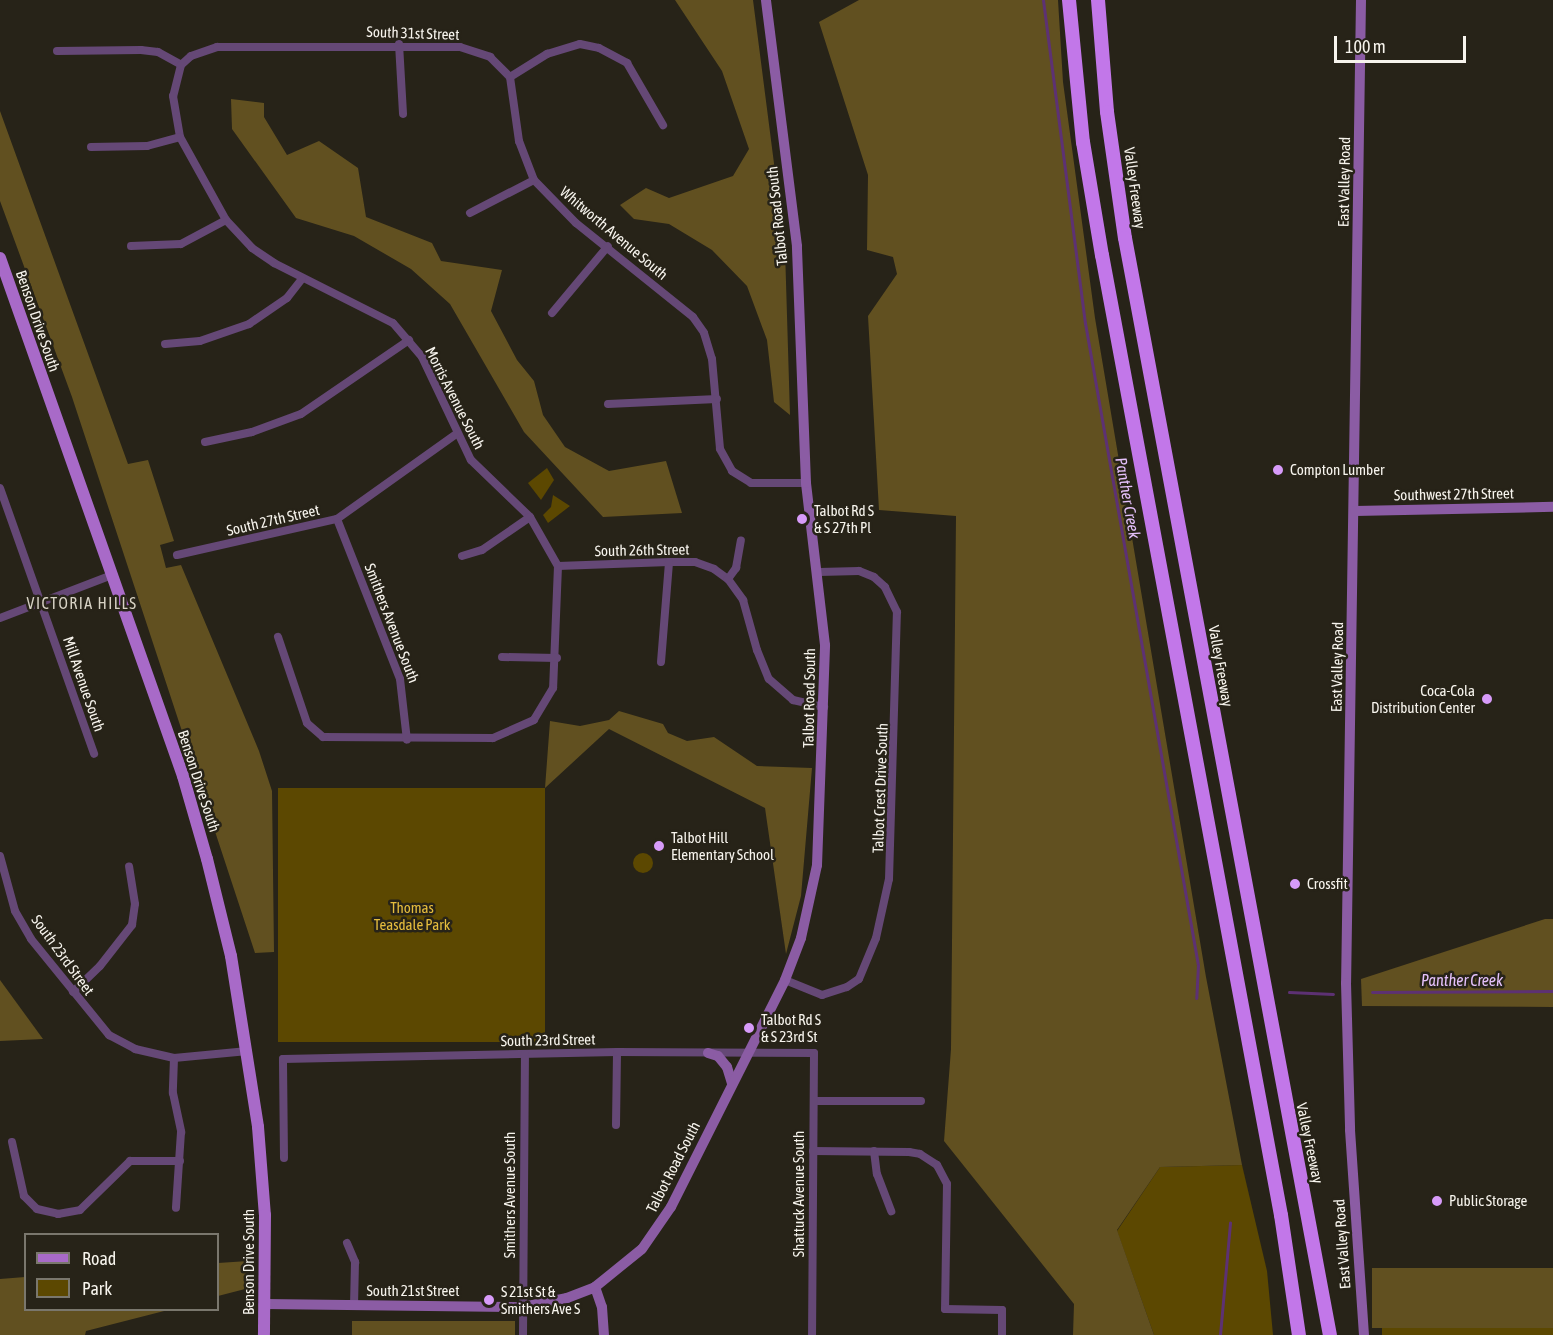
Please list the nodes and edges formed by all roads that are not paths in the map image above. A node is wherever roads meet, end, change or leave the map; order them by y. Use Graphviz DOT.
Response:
graph roads {
  1 [pos="766,0"];
  2 [pos="1069,0"];
  3 [pos="1076,0"];
  4 [pos="1098,0"];
  5 [pos="1361,0"];
  6 [pos="399,44"];
  7 [pos="57,51"];
  8 [pos="181,64"];
  9 [pos="510,77"];
  10 [pos="403,114"];
  11 [pos="663,125"];
  12 [pos="180,137"];
  13 [pos="91,147"];
  14 [pos="1087,157"];
  15 [pos="534,180"];
  16 [pos="470,213"];
  17 [pos="226,220"];
  18 [pos="131,246"];
  19 [pos="609,246"];
  20 [pos="0,258"];
  21 [pos="302,279"];
  22 [pos="552,314"];
  23 [pos="409,340"];
  24 [pos="165,344"];
  25 [pos="717,399"];
  26 [pos="608,404"];
  27 [pos="456,434"];
  28 [pos="205,442"];
  29 [pos="806,483"];
  30 [pos="0,488"];
  31 [pos="1553,507"];
  32 [pos="1355,511"];
  33 [pos="530,517"];
  34 [pos="337,519"];
  35 [pos="741,540"];
  36 [pos="177,555"];
  37 [pos="462,556"];
  38 [pos="669,562"];
  39 [pos="558,566"];
  40 [pos="819,572"];
  41 [pos="112,575"];
  42 [pos="728,579"];
  43 [pos="42,602"];
  44 [pos="0,618"];
  45 [pos="278,637"];
  46 [pos="502,657"];
  47 [pos="557,658"];
  48 [pos="661,662"];
  49 [pos="824,707"];
  50 [pos="407,740"];
  51 [pos="94,754"];
  52 [pos="0,856"];
  53 [pos="129,866"];
  54 [pos="785,980"];
  55 [pos="73,992"];
  56 [pos="248,1051"];
  57 [pos="617,1052"];
  58 [pos="708,1053"];
  59 [pos="746,1053"];
  60 [pos="814,1053"];
  61 [pos="525,1054"];
  62 [pos="174,1058"];
  63 [pos="732,1083"];
  64 [pos="814,1101"];
  65 [pos="921,1101"];
  66 [pos="616,1125"];
  67 [pos="12,1142"];
  68 [pos="813,1151"];
  69 [pos="874,1151"];
  70 [pos="284,1158"];
  71 [pos="180,1161"];
  72 [pos="176,1208"];
  73 [pos="891,1211"];
  74 [pos="1281,1215"];
  75 [pos="347,1243"];
  76 [pos="595,1287"];
  77 [pos="265,1304"];
  78 [pos="354,1306"];
  79 [pos="523,1307"];
  80 [pos="264,1335"];
  81 [pos="522,1335"];
  82 [pos="604,1335"];
  83 [pos="812,1335"];
  84 [pos="1002,1335"];
  85 [pos="1299,1335"];
  86 [pos="1308,1335"];
  87 [pos="1330,1335"];
  88 [pos="1364,1335"];
  1 -- 29 [label="street, Talbot Road South"];
  2 -- 14 [label="highway"];
  3 -- 14 [label="highway"];
  4 -- 87 [label="highway, Valley Freeway"];
  5 -- 32 [label="street, East Valley Road"];
  6 -- 8 [label="street, South 31st Street"];
  6 -- 9 [label="street, South 31st Street"];
  6 -- 10 [label="street"];
  7 -- 8 [label="street"];
  8 -- 12 [label="street, Morris Avenue South"];
  9 -- 11 [label="street"];
  9 -- 15 [label="street, Whitworth Avenue South"];
  12 -- 13 [label="street"];
  12 -- 17 [label="street, Morris Avenue South"];
  14 -- 74 [label="highway"];
  15 -- 16 [label="street"];
  15 -- 19 [label="street, Whitworth Avenue South"];
  17 -- 18 [label="street"];
  17 -- 21 [label="street, Morris Avenue South"];
  19 -- 22 [label="street"];
  19 -- 25 [label="street, Whitworth Avenue South"];
  20 -- 41 [label="main road, Benson Drive South"];
  21 -- 23 [label="street, Morris Avenue South"];
  21 -- 24 [label="street"];
  23 -- 27 [label="street, Morris Avenue South"];
  23 -- 28 [label="street"];
  25 -- 26 [label="street"];
  25 -- 29 [label="street, Whitworth Avenue South"];
  27 -- 33 [label="street, Morris Avenue South"];
  27 -- 34 [label="street, South 27th Street"];
  29 -- 40 [label="street, Talbot Road South"];
  30 -- 43 [label="street, Mill Avenue South"];
  31 -- 32 [label="street, Southwest 27th Street"];
  32 -- 88 [label="street, East Valley Road"];
  33 -- 37 [label="street"];
  33 -- 39 [label="street, Morris Avenue South"];
  34 -- 36 [label="street, South 27th Street"];
  34 -- 50 [label="street, Smithers Avenue South"];
  35 -- 42 [label="street"];
  38 -- 39 [label="street, South 26th Street"];
  38 -- 42 [label="street, South 26th Street"];
  38 -- 48 [label="street"];
  39 -- 47 [label="street"];
  40 -- 49 [label="street, Talbot Road South"];
  40 -- 54 [label="street, Talbot Crest Drive South"];
  41 -- 43 [label="street"];
  41 -- 56 [label="main road, Benson Drive South"];
  42 -- 49 [label="street"];
  43 -- 44 [label="street"];
  43 -- 51 [label="street, Mill Avenue South"];
  45 -- 50 [label="street"];
  46 -- 47 [label="street"];
  47 -- 50 [label="street"];
  49 -- 54 [label="street, Talbot Road South"];
  52 -- 55 [label="street, South 23rd Street"];
  53 -- 55 [label="street"];
  54 -- 59 [label="street, Talbot Road South"];
  55 -- 62 [label="street, South 23rd Street"];
  56 -- 62 [label="street, South 23rd Street"];
  56 -- 77 [label="main road, Benson Drive South"];
  57 -- 58 [label="street, South 23rd Street"];
  57 -- 61 [label="street, South 23rd Street"];
  57 -- 66 [label="street"];
  58 -- 59 [label="street, South 23rd Street"];
  58 -- 63 [label="street"];
  59 -- 60 [label="street, South 23rd Street"];
  59 -- 63 [label="street, Talbot Road South"];
  60 -- 64 [label="street, Shattuck Avenue South"];
  61 -- 70 [label="street, South 23rd Street"];
  61 -- 79 [label="street, Smithers Avenue South"];
  62 -- 71 [label="street"];
  63 -- 76 [label="street, Talbot Road South"];
  64 -- 65 [label="street"];
  64 -- 68 [label="street, Shattuck Avenue South"];
  67 -- 71 [label="street"];
  68 -- 69 [label="street"];
  68 -- 83 [label="street, Shattuck Avenue South"];
  69 -- 73 [label="street"];
  69 -- 84 [label="street"];
  71 -- 72 [label="street"];
  74 -- 85 [label="highway"];
  74 -- 86 [label="highway"];
  75 -- 78 [label="street"];
  76 -- 79 [label="street, South 21st Street"];
  76 -- 82 [label="street"];
  77 -- 78 [label="street, South 21st Street"];
  77 -- 80 [label="main road, Benson Drive South"];
  78 -- 79 [label="street, South 21st Street"];
  79 -- 81 [label="street, Smithers Avenue South"];
}
